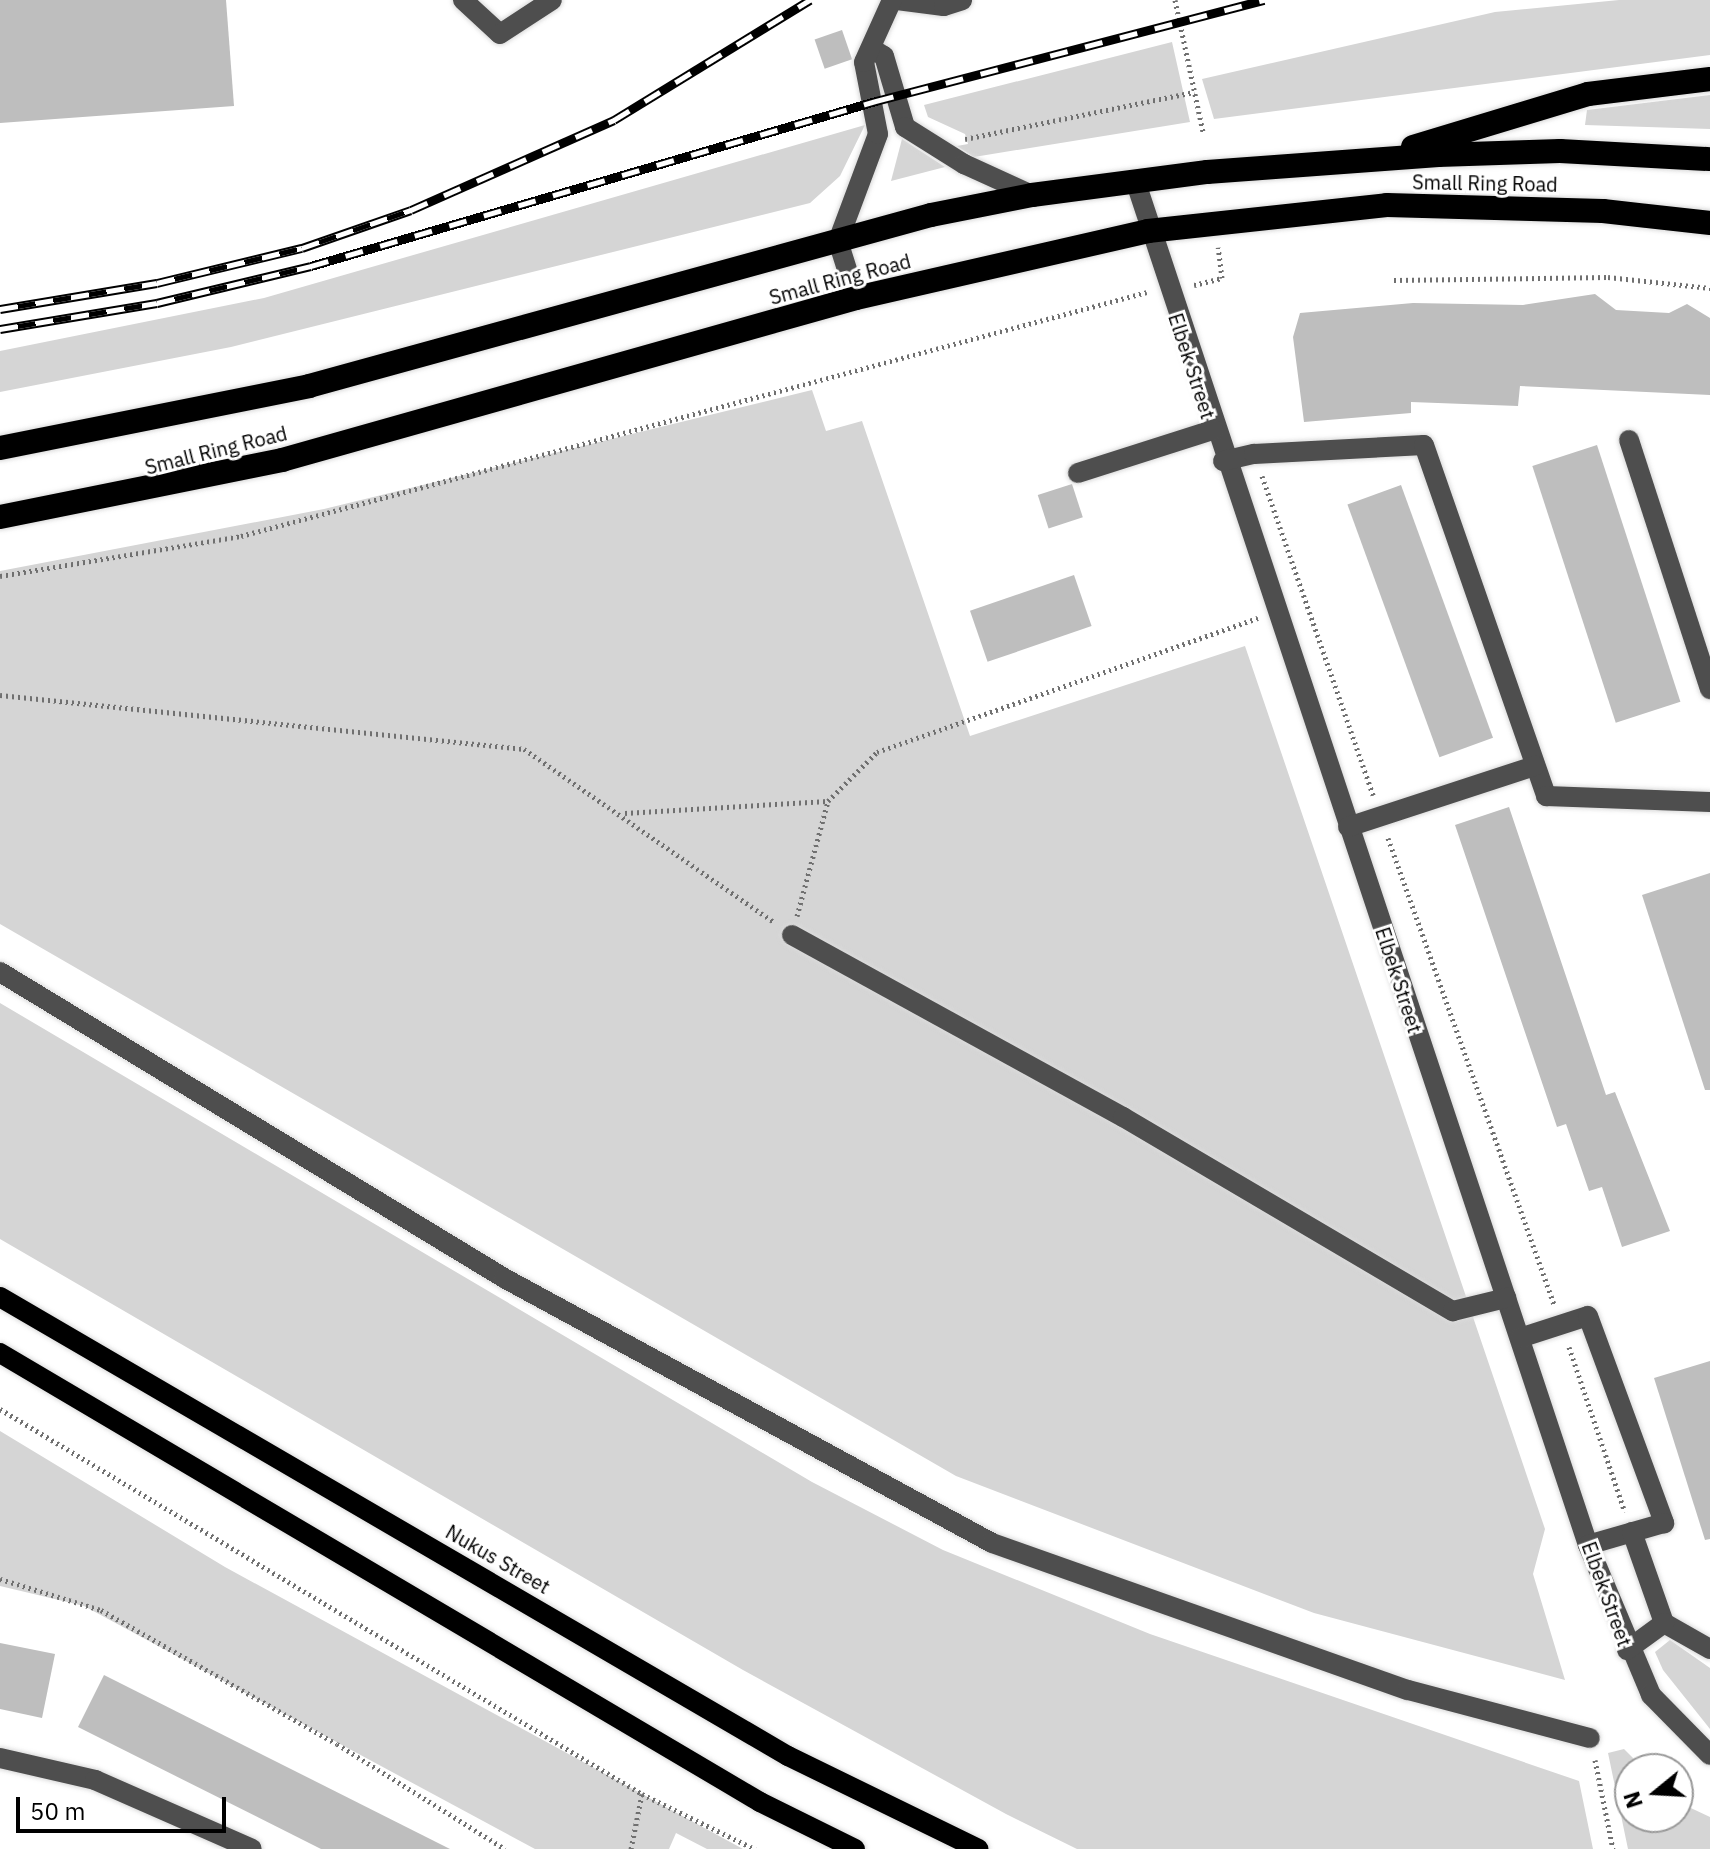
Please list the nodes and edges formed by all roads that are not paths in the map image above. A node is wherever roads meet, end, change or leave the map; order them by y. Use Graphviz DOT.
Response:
graph roads {
  1 [pos="463,0"];
  2 [pos="552,0"];
  3 [pos="895,0"];
  4 [pos="962,0"];
  5 [pos="871,48"];
  6 [pos="1710,79"];
  7 [pos="1378,158"];
  8 [pos="1710,159"];
  9 [pos="1135,180"];
  10 [pos="1032,195"];
  11 [pos="1710,223"];
  12 [pos="1148,231"];
  13 [pos="838,241"];
  14 [pos="856,298"];
  15 [pos="1213,430"];
  16 [pos="1629,440"];
  17 [pos="0,448"];
  18 [pos="1223,461"];
  19 [pos="1078,473"];
  20 [pos="0,517"];
  21 [pos="1710,689"];
  22 [pos="1535,766"];
  23 [pos="1709,805"];
  24 [pos="1348,827"];
  25 [pos="792,935"];
  26 [pos="0,972"];
  27 [pos="0,1297"];
  28 [pos="1506,1298"];
  29 [pos="1520,1338"];
  30 [pos="0,1353"];
  31 [pos="1632,1532"];
  32 [pos="1588,1545"];
  33 [pos="1664,1623"];
  34 [pos="1710,1649"];
  35 [pos="1627,1650"];
  36 [pos="1590,1738"];
  37 [pos="1710,1755"];
  38 [pos="0,1758"];
  39 [pos="222,1842"];
  40 [pos="252,1849"];
  41 [pos="855,1849"];
  42 [pos="979,1849"];
  1 -- 2 [label="street"];
  3 -- 4 [label="street"];
  3 -- 5 [label="street"];
  5 -- 10 [label="street"];
  5 -- 13 [label="street"];
  6 -- 7 [label="highway"];
  7 -- 8 [label="highway, Small Ring Road"];
  7 -- 9 [label="highway, Small Ring Road"];
  9 -- 10 [label="highway, Small Ring Road"];
  9 -- 12 [label="street, Elbek Street"];
  10 -- 13 [label="highway, Small Ring Road"];
  11 -- 12 [label="highway, Small Ring Road"];
  12 -- 14 [label="highway, Small Ring Road"];
  12 -- 15 [label="street, Elbek Street"];
  13 -- 14 [label="street"];
  13 -- 17 [label="highway, Small Ring Road"];
  14 -- 20 [label="highway, Small Ring Road"];
  15 -- 18 [label="street, Elbek Street"];
  15 -- 19 [label="street"];
  16 -- 21 [label="street"];
  18 -- 22 [label="street"];
  18 -- 24 [label="street, Elbek Street"];
  22 -- 23 [label="street"];
  22 -- 24 [label="street"];
  24 -- 28 [label="street, Elbek Street"];
  25 -- 28 [label="street"];
  26 -- 36 [label="street"];
  27 -- 42 [label="main road, Nukus Street"];
  28 -- 29 [label="street, Elbek Street"];
  29 -- 31 [label="street"];
  29 -- 32 [label="street, Elbek Street"];
  30 -- 41 [label="main road"];
  31 -- 32 [label="street"];
  31 -- 33 [label="street"];
  32 -- 35 [label="street, Elbek Street"];
  33 -- 34 [label="street"];
  33 -- 35 [label="street"];
  35 -- 37 [label="street, Elbek Street"];
  38 -- 39 [label="street"];
  39 -- 40 [label="street"];
}
